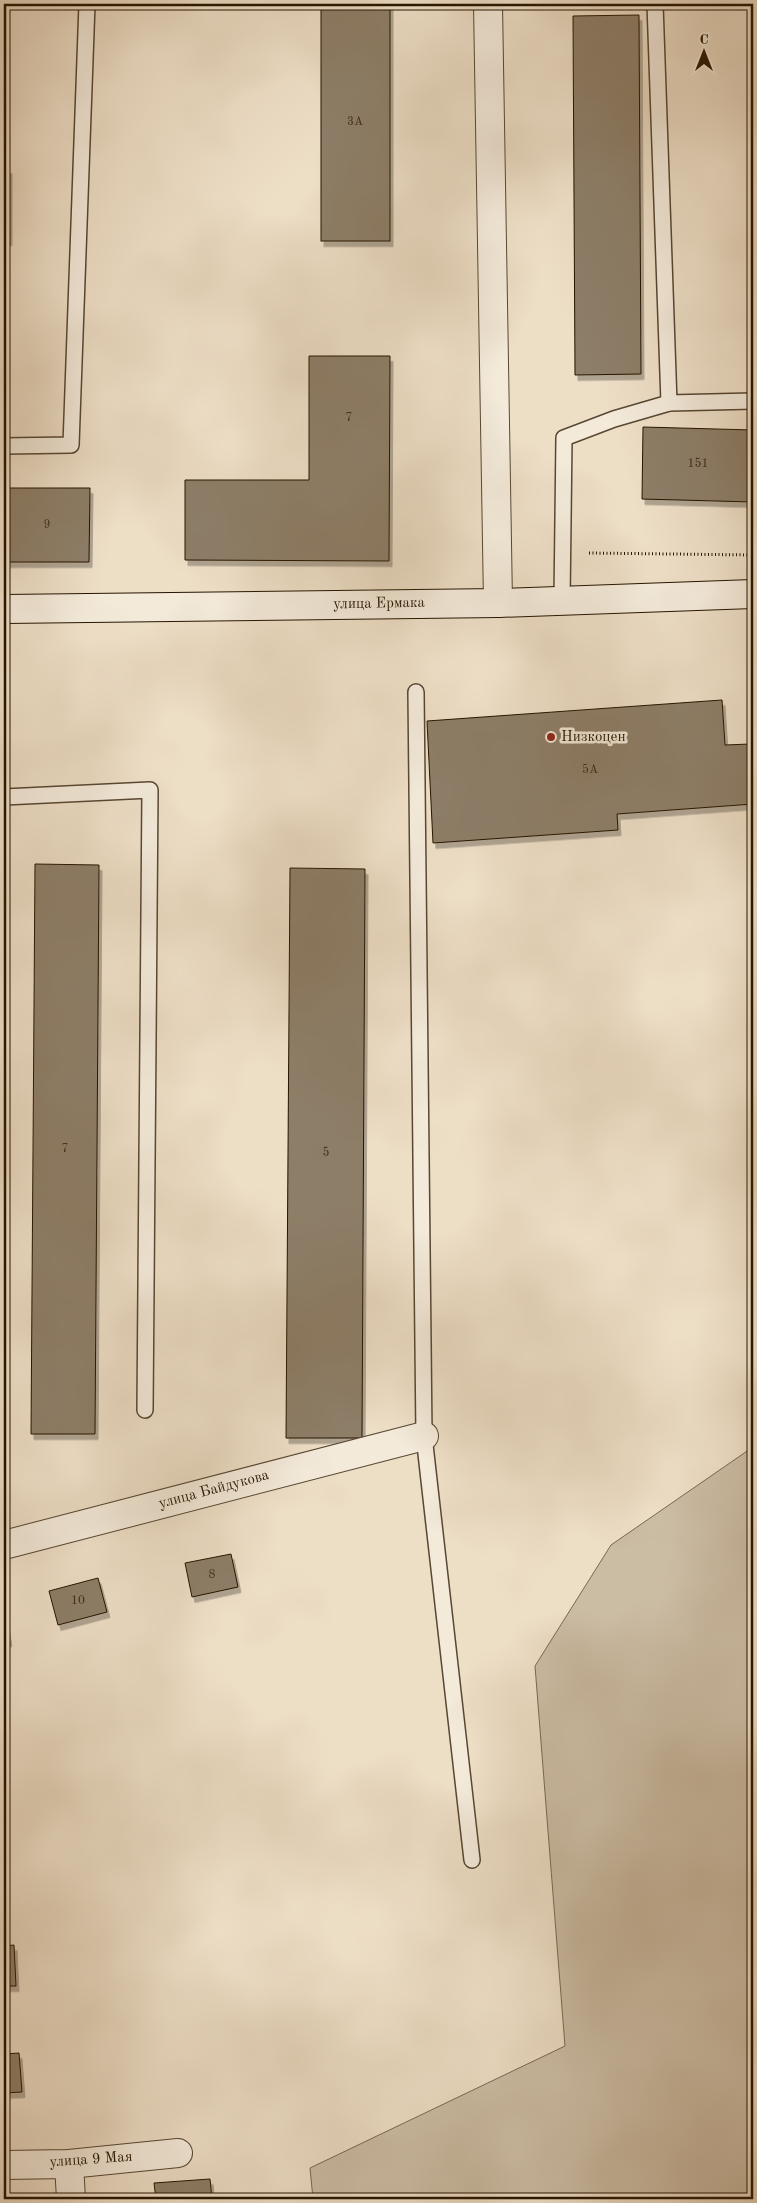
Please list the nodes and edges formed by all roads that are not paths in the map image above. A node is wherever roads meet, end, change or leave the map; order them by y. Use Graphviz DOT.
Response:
graph roads {
  1 [pos="87,4"];
  2 [pos="488,4"];
  3 [pos="655,4"];
  4 [pos="753,401"];
  5 [pos="669,403"];
  6 [pos="4,446"];
  7 [pos="753,594"];
  8 [pos="562,601"];
  9 [pos="498,603"];
  10 [pos="4,609"];
  11 [pos="416,692"];
  12 [pos="4,797"];
  13 [pos="145,1410"];
  14 [pos="424,1436"];
  15 [pos="4,1544"];
  16 [pos="472,1860"];
  17 [pos="178,2153"];
  18 [pos="69,2164"];
  19 [pos="4,2165"];
  20 [pos="72,2199"];
  1 -- 6 [label="lane"];
  2 -- 9 [label="street"];
  3 -- 5 [label="lane"];
  4 -- 5 [label="lane"];
  5 -- 8 [label="lane"];
  7 -- 8 [label="street, улица Ермака"];
  8 -- 9 [label="street, улица Ермака"];
  9 -- 10 [label="street, улица Ермака"];
  11 -- 14 [label="lane"];
  12 -- 13 [label="lane"];
  14 -- 15 [label="street, улица Байдукова"];
  14 -- 16 [label="lane"];
  17 -- 18 [label="street, улица 9 Мая"];
  18 -- 19 [label="street, улица 9 Мая"];
  18 -- 20 [label="street"];
}
